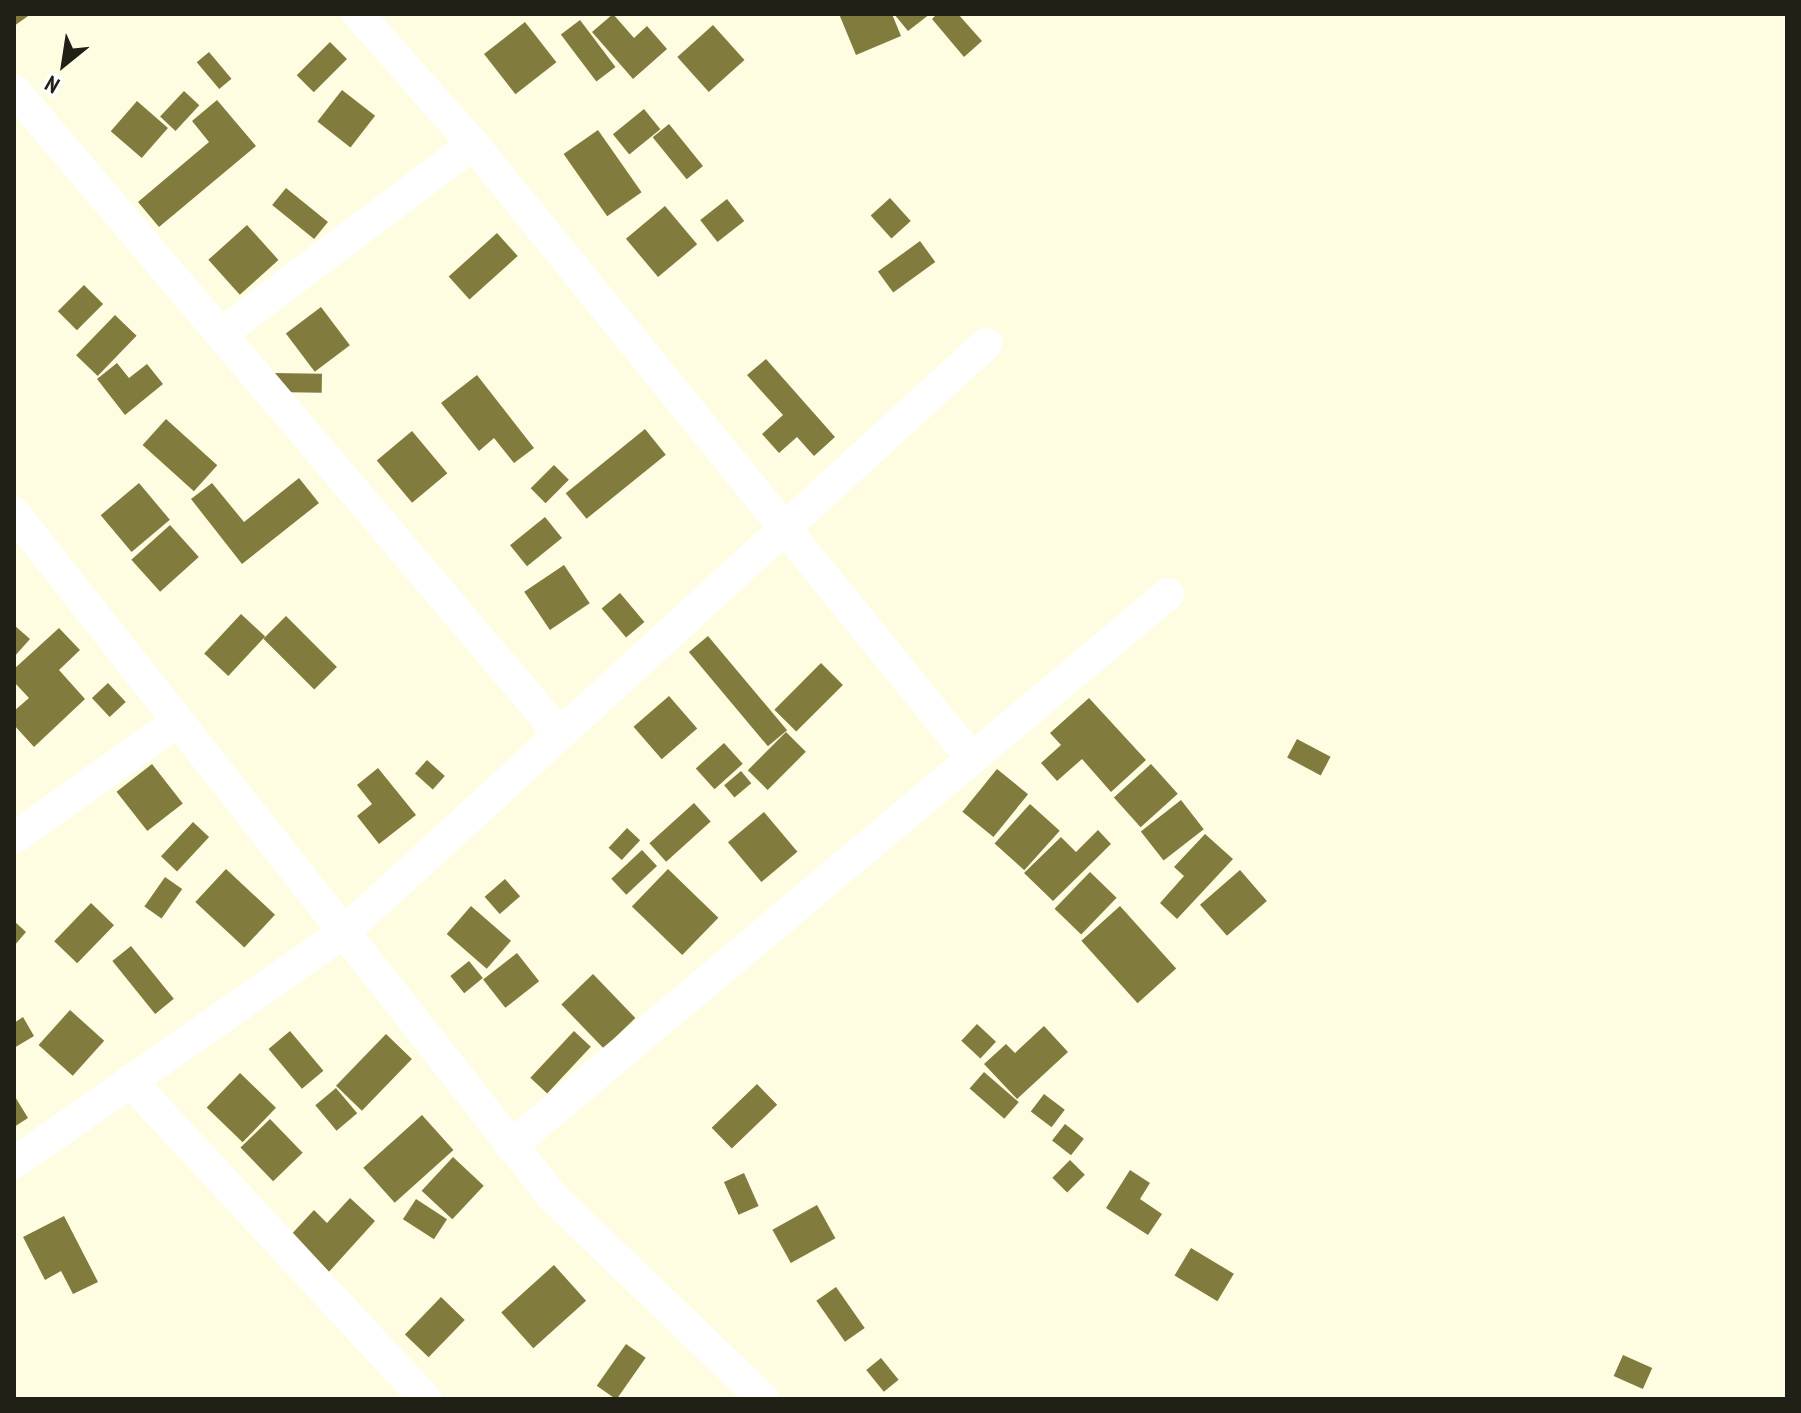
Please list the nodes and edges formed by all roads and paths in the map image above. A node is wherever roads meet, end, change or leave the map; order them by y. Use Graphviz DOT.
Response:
graph roads {
  1 [pos="358,14"];
  2 [pos="14,90"];
  3 [pos="473,144"];
  4 [pos="221,334"];
  5 [pos="986,344"];
  6 [pos="14,513"];
  7 [pos="785,529"];
  8 [pos="1168,594"];
  9 [pos="178,721"];
  10 [pos="560,734"];
  11 [pos="972,759"];
  12 [pos="14,838"];
  13 [pos="344,932"];
  14 [pos="130,1081"];
  15 [pos="511,1146"];
  16 [pos="14,1163"];
  17 [pos="426,1399"];
  18 [pos="763,1399"];
  1 -- 3 [label="street"];
  2 -- 4 [label="street"];
  3 -- 4 [label="street"];
  3 -- 7 [label="street"];
  4 -- 10 [label="street"];
  5 -- 7 [label="street"];
  6 -- 9 [label="street"];
  7 -- 10 [label="street"];
  7 -- 11 [label="street"];
  8 -- 11 [label="street"];
  9 -- 12 [label="street"];
  9 -- 13 [label="street"];
  10 -- 13 [label="street"];
  11 -- 15 [label="street"];
  13 -- 14 [label="street"];
  13 -- 15 [label="street"];
  14 -- 16 [label="street"];
  14 -- 17 [label="street"];
  15 -- 18 [label="street"];
}
